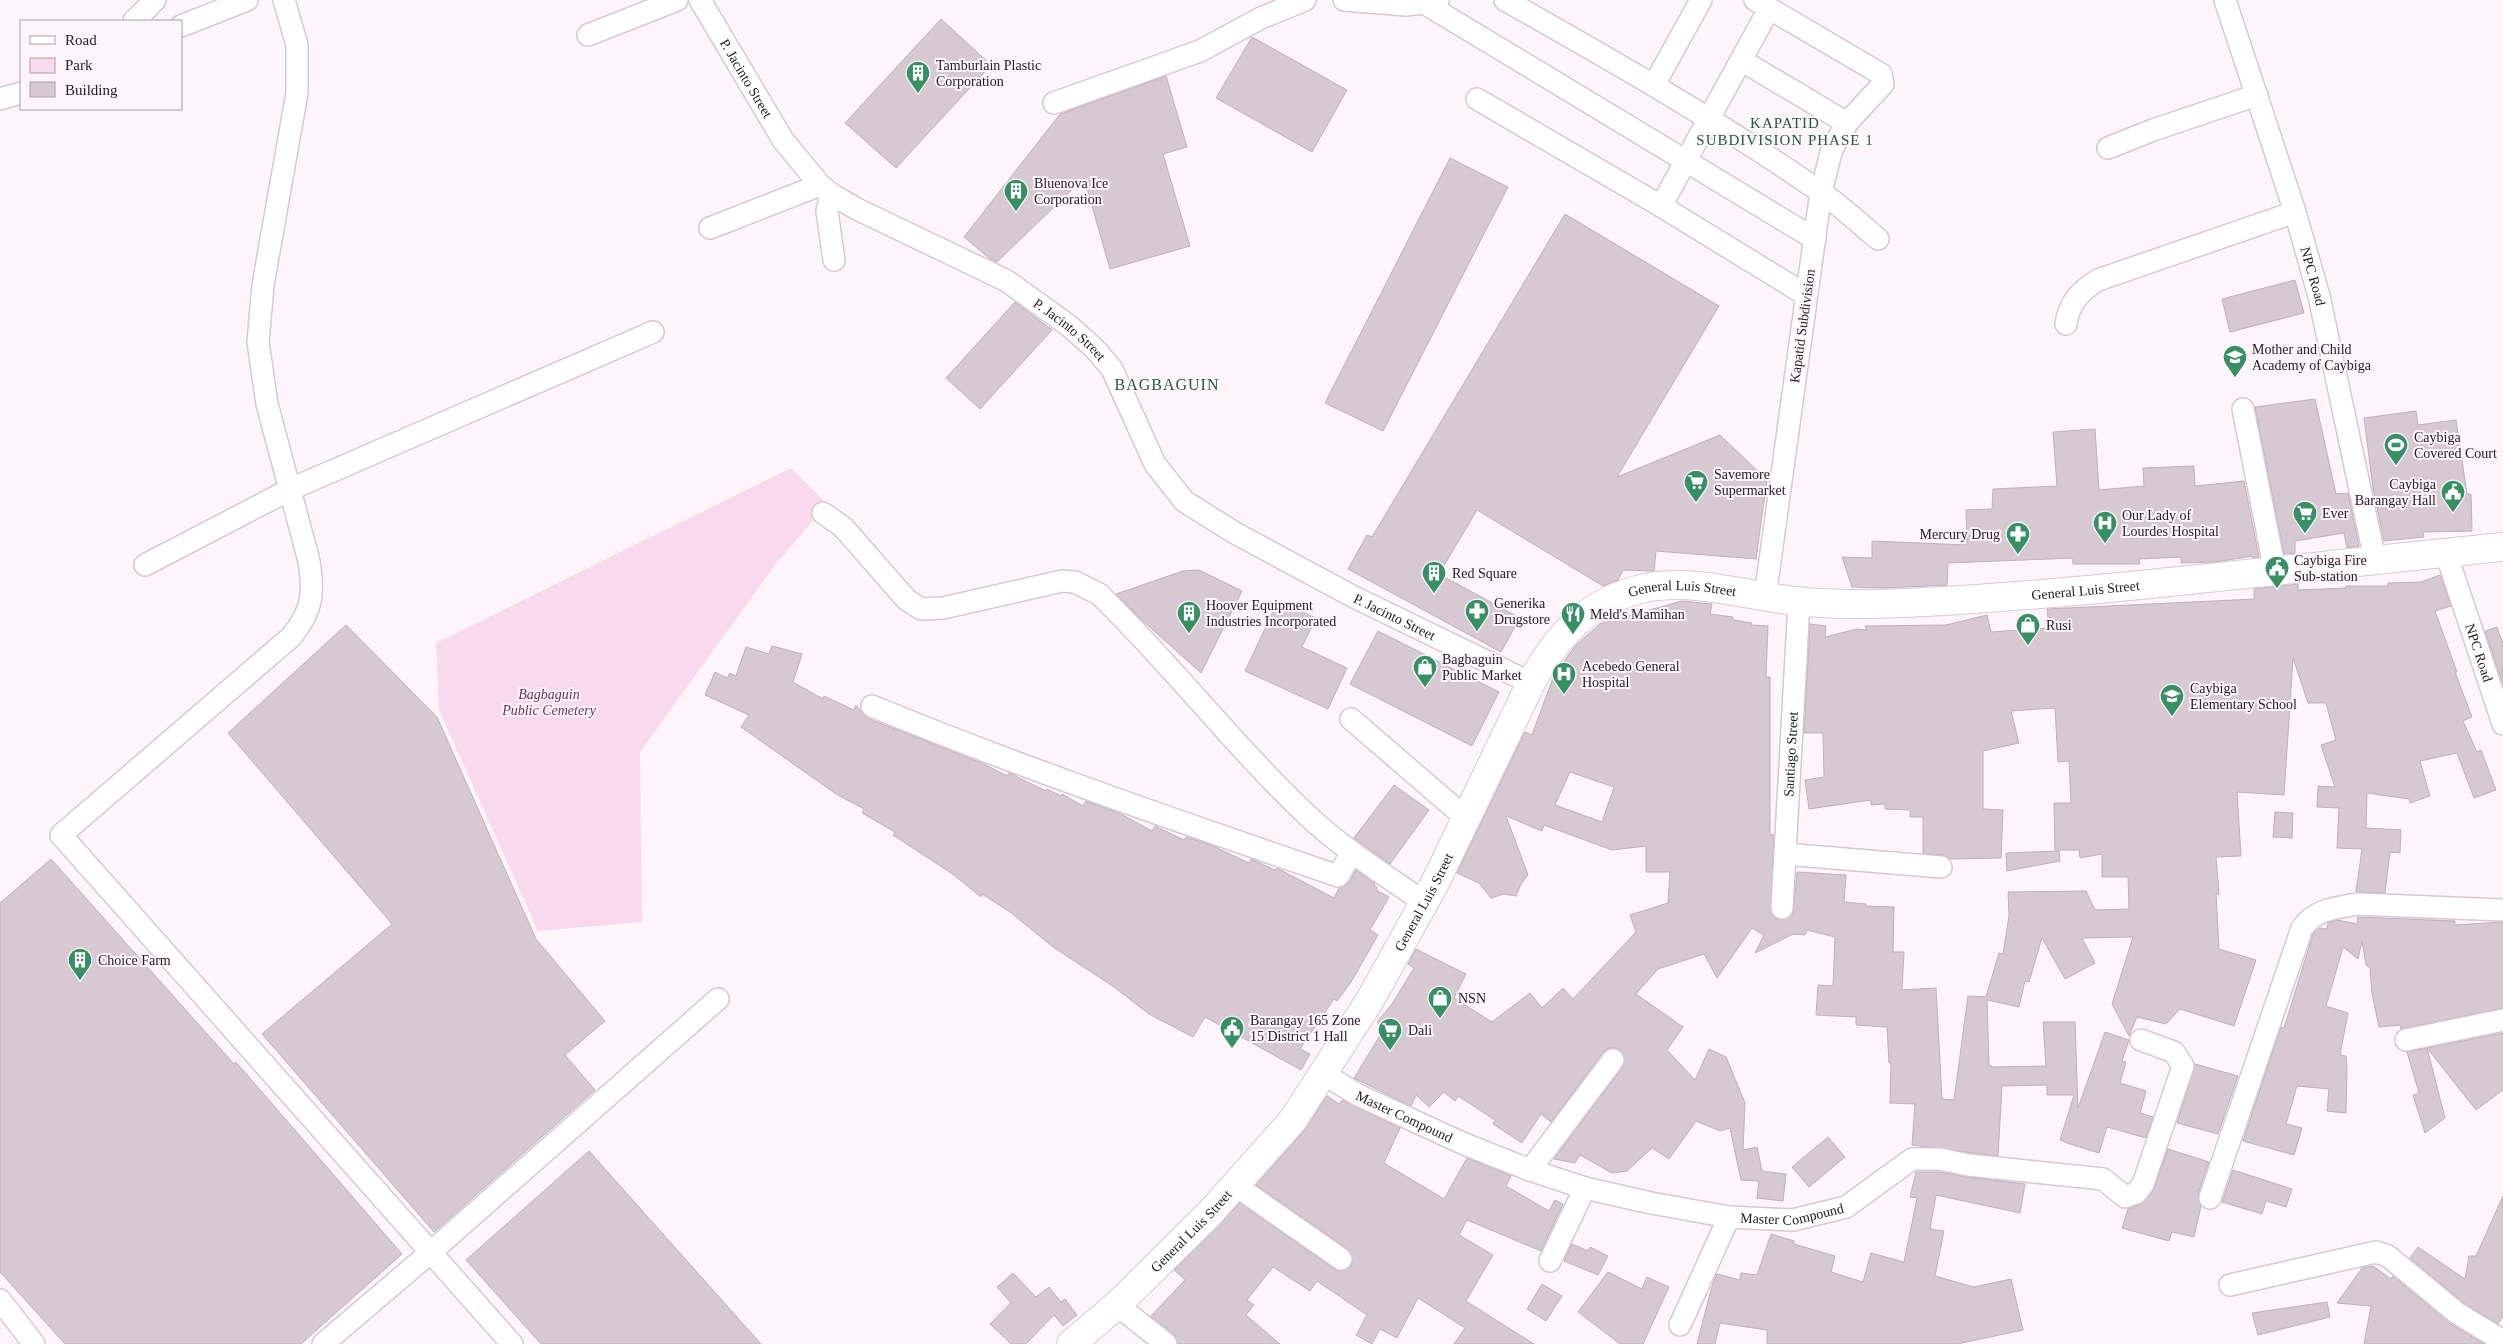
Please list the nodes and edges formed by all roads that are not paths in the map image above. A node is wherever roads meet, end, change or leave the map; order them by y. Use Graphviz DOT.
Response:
graph roads {
  1 [pos="155,0"];
  2 [pos="247,0"];
  3 [pos="284,0"];
  4 [pos="677,0"];
  5 [pos="700,0"];
  6 [pos="1305,0"];
  7 [pos="1344,0"];
  8 [pos="1505,0"];
  9 [pos="1701,0"];
  10 [pos="2225,0"];
  11 [pos="1433,1"];
  12 [pos="1762,4"];
  13 [pos="135,20"];
  14 [pos="182,26"];
  15 [pos="588,35"];
  16 [pos="1741,60"];
  17 [pos="1654,85"];
  18 [pos="20,93"];
  19 [pos="2257,95"];
  20 [pos="0,99"];
  21 [pos="1477,99"];
  22 [pos="1054,103"];
  23 [pos="1709,119"];
  24 [pos="1847,123"];
  25 [pos="2108,148"];
  26 [pos="1686,161"];
  27 [pos="826,190"];
  28 [pos="1821,192"];
  29 [pos="1661,206"];
  30 [pos="2294,212"];
  31 [pos="710,228"];
  32 [pos="1815,239"];
  33 [pos="1878,239"];
  34 [pos="834,260"];
  35 [pos="1806,294"];
  36 [pos="2066,324"];
  37 [pos="653,332"];
  38 [pos="2243,409"];
  39 [pos="291,489"];
  40 [pos="823,513"];
  41 [pos="2503,547"];
  42 [pos="2446,553"];
  43 [pos="2376,560"];
  44 [pos="144,564"];
  45 [pos="2274,571"];
  46 [pos="1765,597"];
  47 [pos="1799,602"];
  48 [pos="1531,683"];
  49 [pos="872,706"];
  50 [pos="1351,719"];
  51 [pos="2503,724"];
  52 [pos="1467,819"];
  53 [pos="1352,852"];
  54 [pos="1785,854"];
  55 [pos="1941,867"];
  56 [pos="1424,902"];
  57 [pos="1782,908"];
  58 [pos="2503,910"];
  59 [pos="718,999"];
  60 [pos="2503,1020"];
  61 [pos="2141,1040"];
  62 [pos="2406,1040"];
  63 [pos="1612,1060"];
  64 [pos="1324,1074"];
  65 [pos="1530,1170"];
  66 [pos="1235,1185"];
  67 [pos="1585,1188"];
  68 [pos="2210,1198"];
  69 [pos="1729,1217"];
  70 [pos="431,1252"];
  71 [pos="1341,1259"];
  72 [pos="1550,1261"];
  73 [pos="2230,1285"];
  74 [pos="0,1300"];
  75 [pos="1117,1305"];
  76 [pos="1680,1325"];
  77 [pos="2503,1341"];
  78 [pos="34,1344"];
  79 [pos="322,1344"];
  80 [pos="512,1344"];
  81 [pos="1071,1344"];
  82 [pos="1166,1344"];
  1 -- 13 [label="street"];
  2 -- 14 [label="street"];
  3 -- 39 [label="street"];
  4 -- 15 [label="street"];
  5 -- 27 [label="street, P. Jacinto Street"];
  6 -- 22 [label="street"];
  7 -- 11 [label="street"];
  8 -- 17 [label="street"];
  9 -- 17 [label="street"];
  10 -- 19 [label="street, NPC Road"];
  11 -- 26 [label="street"];
  12 -- 16 [label="street"];
  12 -- 24 [label="street, Kapatid Subdivision"];
  16 -- 23 [label="street"];
  16 -- 24 [label="street"];
  17 -- 23 [label="street"];
  18 -- 20 [label="street"];
  19 -- 25 [label="street"];
  19 -- 30 [label="street, NPC Road"];
  21 -- 29 [label="street"];
  23 -- 26 [label="street"];
  23 -- 28 [label="street"];
  24 -- 28 [label="street, Kapatid Subdivision"];
  26 -- 29 [label="street"];
  26 -- 32 [label="street"];
  27 -- 31 [label="street"];
  27 -- 34 [label="street"];
  27 -- 48 [label="street, P. Jacinto Street"];
  28 -- 32 [label="street, Kapatid Subdivision"];
  28 -- 33 [label="street"];
  29 -- 35 [label="street"];
  30 -- 36 [label="street"];
  30 -- 43 [label="street, NPC Road"];
  32 -- 35 [label="street, Kapatid Subdivision"];
  35 -- 46 [label="street, Kapatid Subdivision"];
  37 -- 39 [label="street"];
  38 -- 45 [label="street"];
  39 -- 44 [label="street"];
  39 -- 70 [label="street"];
  40 -- 53 [label="street"];
  41 -- 42 [label="main road, General Luis Street"];
  42 -- 43 [label="main road, General Luis Street"];
  42 -- 51 [label="street, NPC Road"];
  43 -- 45 [label="main road, General Luis Street"];
  45 -- 47 [label="main road, General Luis Street"];
  46 -- 47 [label="main road, General Luis Street"];
  46 -- 48 [label="main road, General Luis Street"];
  47 -- 54 [label="street, Santiago Street"];
  48 -- 52 [label="main road, General Luis Street"];
  49 -- 53 [label="street"];
  50 -- 52 [label="street"];
  52 -- 56 [label="main road, General Luis Street"];
  53 -- 56 [label="street"];
  54 -- 55 [label="street"];
  54 -- 57 [label="street, Santiago Street"];
  56 -- 64 [label="main road, General Luis Street"];
  58 -- 68 [label="street"];
  59 -- 70 [label="street"];
  60 -- 62 [label="street"];
  61 -- 69 [label="street, Master Compound"];
  63 -- 65 [label="street"];
  64 -- 65 [label="street, Master Compound"];
  64 -- 66 [label="main road, General Luis Street"];
  65 -- 67 [label="street, Master Compound"];
  66 -- 71 [label="street"];
  66 -- 75 [label="main road, General Luis Street"];
  67 -- 69 [label="street, Master Compound"];
  67 -- 72 [label="street"];
  69 -- 76 [label="street"];
  70 -- 79 [label="street"];
  70 -- 80 [label="street"];
  73 -- 77 [label="street"];
  74 -- 78 [label="street"];
  75 -- 81 [label="main road, General Luis Street"];
  75 -- 82 [label="street"];
}
